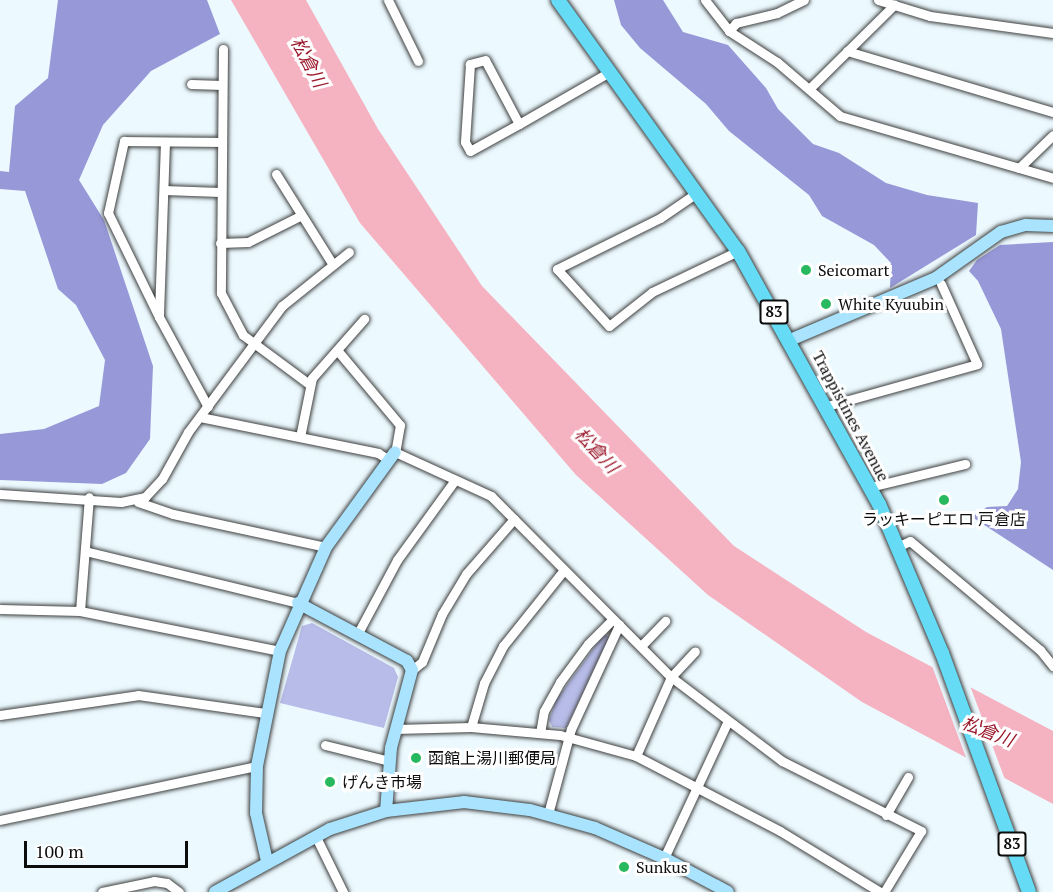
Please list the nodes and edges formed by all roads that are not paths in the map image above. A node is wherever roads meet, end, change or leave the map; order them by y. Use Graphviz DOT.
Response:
graph roads {
  1 [pos="388,0"];
  2 [pos="558,0"];
  3 [pos="705,0"];
  4 [pos="804,0"];
  5 [pos="878,0"];
  6 [pos="787,4"];
  7 [pos="894,5"];
  8 [pos="729,32"];
  9 [pos="1053,33"];
  10 [pos="223,49"];
  11 [pos="847,51"];
  12 [pos="418,62"];
  13 [pos="610,71"];
  14 [pos="191,84"];
  15 [pos="222,85"];
  16 [pos="809,89"];
  17 [pos="1053,112"];
  18 [pos="519,123"];
  19 [pos="1053,135"];
  20 [pos="165,142"];
  21 [pos="221,142"];
  22 [pos="1019,168"];
  23 [pos="276,174"];
  24 [pos="1053,178"];
  25 [pos="164,190"];
  26 [pos="220,192"];
  27 [pos="698,192"];
  28 [pos="300,216"];
  29 [pos="1053,226"];
  30 [pos="220,243"];
  31 [pos="738,251"];
  32 [pos="349,252"];
  33 [pos="333,265"];
  34 [pos="941,284"];
  35 [pos="159,317"];
  36 [pos="364,319"];
  37 [pos="250,340"];
  38 [pos="790,340"];
  39 [pos="337,350"];
  40 [pos="309,384"];
  41 [pos="205,401"];
  42 [pos="827,406"];
  43 [pos="200,417"];
  44 [pos="300,437"];
  45 [pos="392,456"];
  46 [pos="965,464"];
  47 [pos="455,480"];
  48 [pos="870,487"];
  49 [pos="0,494"];
  50 [pos="89,497"];
  51 [pos="138,502"];
  52 [pos="514,519"];
  53 [pos="326,547"];
  54 [pos="897,547"];
  55 [pos="85,551"];
  56 [pos="563,571"];
  57 [pos="298,603"];
  58 [pos="0,609"];
  59 [pos="80,611"];
  60 [pos="665,621"];
  61 [pos="616,622"];
  62 [pos="358,633"];
  63 [pos="641,646"];
  64 [pos="280,651"];
  65 [pos="695,651"];
  66 [pos="1053,666"];
  67 [pos="412,669"];
  68 [pos="672,677"];
  69 [pos="265,713"];
  70 [pos="0,714"];
  71 [pos="728,721"];
  72 [pos="471,727"];
  73 [pos="395,729"];
  74 [pos="540,733"];
  75 [pos="569,737"];
  76 [pos="325,745"];
  77 [pos="636,756"];
  78 [pos="389,761"];
  79 [pos="257,766"];
  80 [pos="908,777"];
  81 [pos="697,786"];
  82 [pos="386,811"];
  83 [pos="548,814"];
  84 [pos="886,815"];
  85 [pos="0,820"];
  86 [pos="315,835"];
  87 [pos="664,858"];
  88 [pos="267,861"];
  89 [pos="102,892"];
  90 [pos="179,892"];
  91 [pos="215,892"];
  92 [pos="343,892"];
  93 [pos="728,892"];
  94 [pos="882,892"];
  95 [pos="1029,892"];
  1 -- 12 [label="street"];
  2 -- 13 [label="main road, Trappistines Avenue / 83"];
  3 -- 8 [label="street"];
  4 -- 6 [label="street"];
  5 -- 7 [label="street"];
  6 -- 8 [label="street"];
  7 -- 9 [label="street"];
  7 -- 11 [label="street"];
  8 -- 16 [label="street"];
  10 -- 15 [label="street"];
  11 -- 16 [label="street"];
  11 -- 17 [label="street"];
  13 -- 18 [label="street"];
  13 -- 27 [label="main road, Trappistines Avenue / 83"];
  14 -- 15 [label="street"];
  15 -- 21 [label="street"];
  16 -- 22 [label="street"];
  18 -- 18 [label="street"];
  19 -- 22 [label="street"];
  20 -- 21 [label="street"];
  20 -- 25 [label="street"];
  20 -- 35 [label="street"];
  21 -- 26 [label="street"];
  22 -- 24 [label="street"];
  23 -- 28 [label="street"];
  25 -- 26 [label="street"];
  25 -- 35 [label="street"];
  26 -- 30 [label="street"];
  27 -- 31 [label="main road, Trappistines Avenue / 83"];
  27 -- 31 [label="street"];
  28 -- 30 [label="street"];
  28 -- 33 [label="street"];
  29 -- 38 [label="street"];
  30 -- 37 [label="street"];
  31 -- 38 [label="main road, Trappistines Avenue / 83"];
  32 -- 33 [label="street"];
  33 -- 37 [label="street"];
  34 -- 42 [label="street"];
  35 -- 41 [label="street"];
  36 -- 39 [label="street"];
  37 -- 40 [label="street"];
  37 -- 41 [label="street"];
  38 -- 42 [label="main road, Trappistines Avenue / 83"];
  39 -- 40 [label="street"];
  39 -- 45 [label="street"];
  40 -- 44 [label="street"];
  41 -- 43 [label="street"];
  42 -- 48 [label="main road, Trappistines Avenue / 83"];
  43 -- 44 [label="street"];
  43 -- 51 [label="street"];
  44 -- 45 [label="street"];
  45 -- 47 [label="street"];
  45 -- 53 [label="street"];
  46 -- 48 [label="street"];
  47 -- 52 [label="street"];
  47 -- 62 [label="street"];
  48 -- 54 [label="main road, Trappistines Avenue / 83"];
  49 -- 50 [label="street"];
  50 -- 51 [label="street"];
  50 -- 55 [label="street"];
  51 -- 53 [label="street"];
  52 -- 56 [label="street"];
  52 -- 67 [label="street"];
  53 -- 57 [label="street"];
  54 -- 66 [label="street"];
  54 -- 95 [label="main road, Trappistines Avenue / 83"];
  55 -- 57 [label="street"];
  55 -- 59 [label="street"];
  56 -- 61 [label="street"];
  56 -- 72 [label="street"];
  57 -- 62 [label="street"];
  57 -- 64 [label="street"];
  58 -- 59 [label="street"];
  59 -- 64 [label="street"];
  60 -- 63 [label="street"];
  61 -- 63 [label="street"];
  61 -- 74 [label="street"];
  61 -- 75 [label="street"];
  62 -- 67 [label="street"];
  63 -- 68 [label="street"];
  64 -- 69 [label="street"];
  65 -- 68 [label="street"];
  67 -- 73 [label="street"];
  68 -- 71 [label="street"];
  68 -- 77 [label="street"];
  69 -- 70 [label="street"];
  69 -- 79 [label="street"];
  71 -- 81 [label="street"];
  71 -- 84 [label="street"];
  72 -- 73 [label="street"];
  72 -- 74 [label="street"];
  73 -- 78 [label="street"];
  74 -- 75 [label="street"];
  75 -- 77 [label="street"];
  75 -- 83 [label="street"];
  76 -- 78 [label="street"];
  77 -- 81 [label="street"];
  78 -- 82 [label="street"];
  79 -- 85 [label="street"];
  79 -- 88 [label="street"];
  80 -- 84 [label="street"];
  81 -- 87 [label="street"];
  81 -- 94 [label="street"];
  82 -- 83 [label="street"];
  82 -- 86 [label="street"];
  83 -- 87 [label="street"];
  84 -- 94 [label="street"];
  86 -- 88 [label="street"];
  86 -- 92 [label="street"];
  87 -- 93 [label="street"];
  88 -- 91 [label="street"];
  89 -- 90 [label="street"];
}
